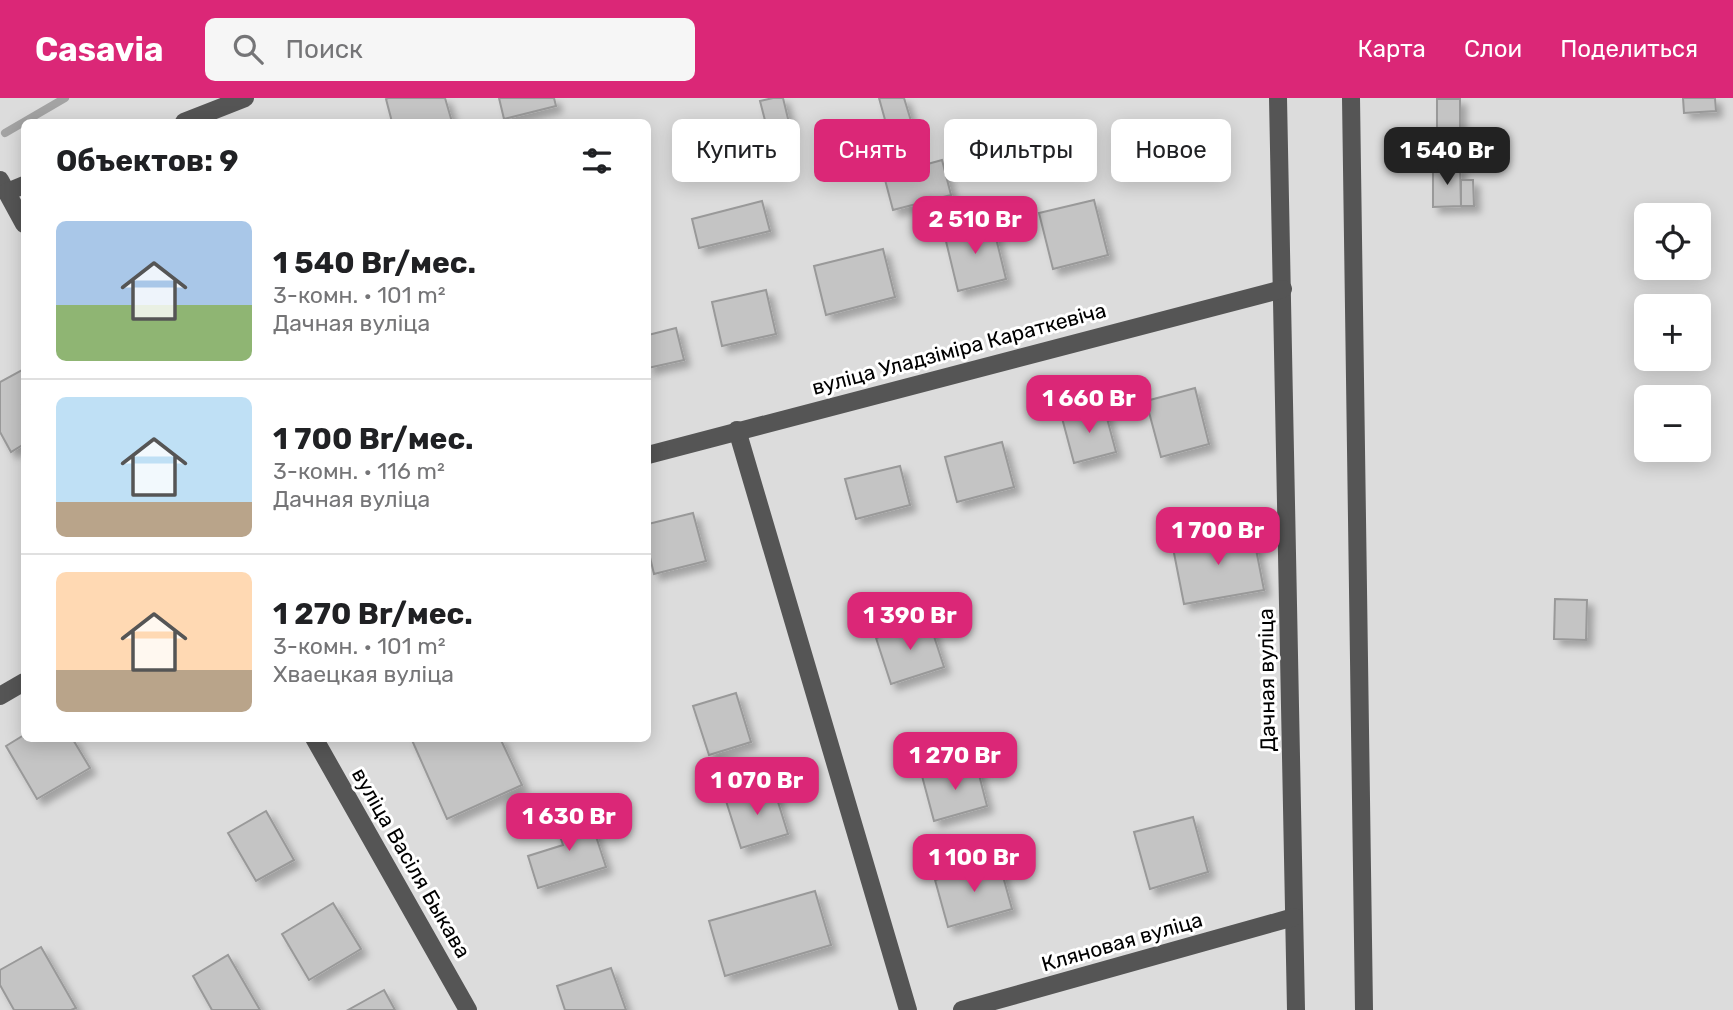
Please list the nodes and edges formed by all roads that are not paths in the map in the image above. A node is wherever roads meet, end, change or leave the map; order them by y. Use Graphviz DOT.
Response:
graph roads {
  1 [pos="246,98"];
  2 [pos="1278,98"];
  3 [pos="1351,98"];
  4 [pos="192,119"];
  5 [pos="4,186"];
  6 [pos="21,218"];
  7 [pos="1283,289"];
  8 [pos="737,430"];
  9 [pos="651,454"];
  10 [pos="21,684"];
  11 [pos="0,696"];
  12 [pos="316,742"];
  13 [pos="1294,918"];
  14 [pos="468,1010"];
  15 [pos="908,1010"];
  16 [pos="962,1010"];
  17 [pos="1296,1010"];
  18 [pos="1364,1010"];
  1 -- 4 [label="street"];
  2 -- 7 [label="street, Дачная вуліца"];
  3 -- 18 [label="street"];
  5 -- 6 [label="street"];
  7 -- 8 [label="street, вуліца Уладзіміра Караткевіча"];
  7 -- 13 [label="street, Дачная вуліца"];
  8 -- 9 [label="street, вуліца Уладзіміра Караткевіча"];
  8 -- 15 [label="street"];
  10 -- 11 [label="street"];
  12 -- 14 [label="street, вуліца Васіля Быкава"];
  13 -- 16 [label="street, Кляновая вуліца"];
  13 -- 17 [label="street, Дачная вуліца"];
}
